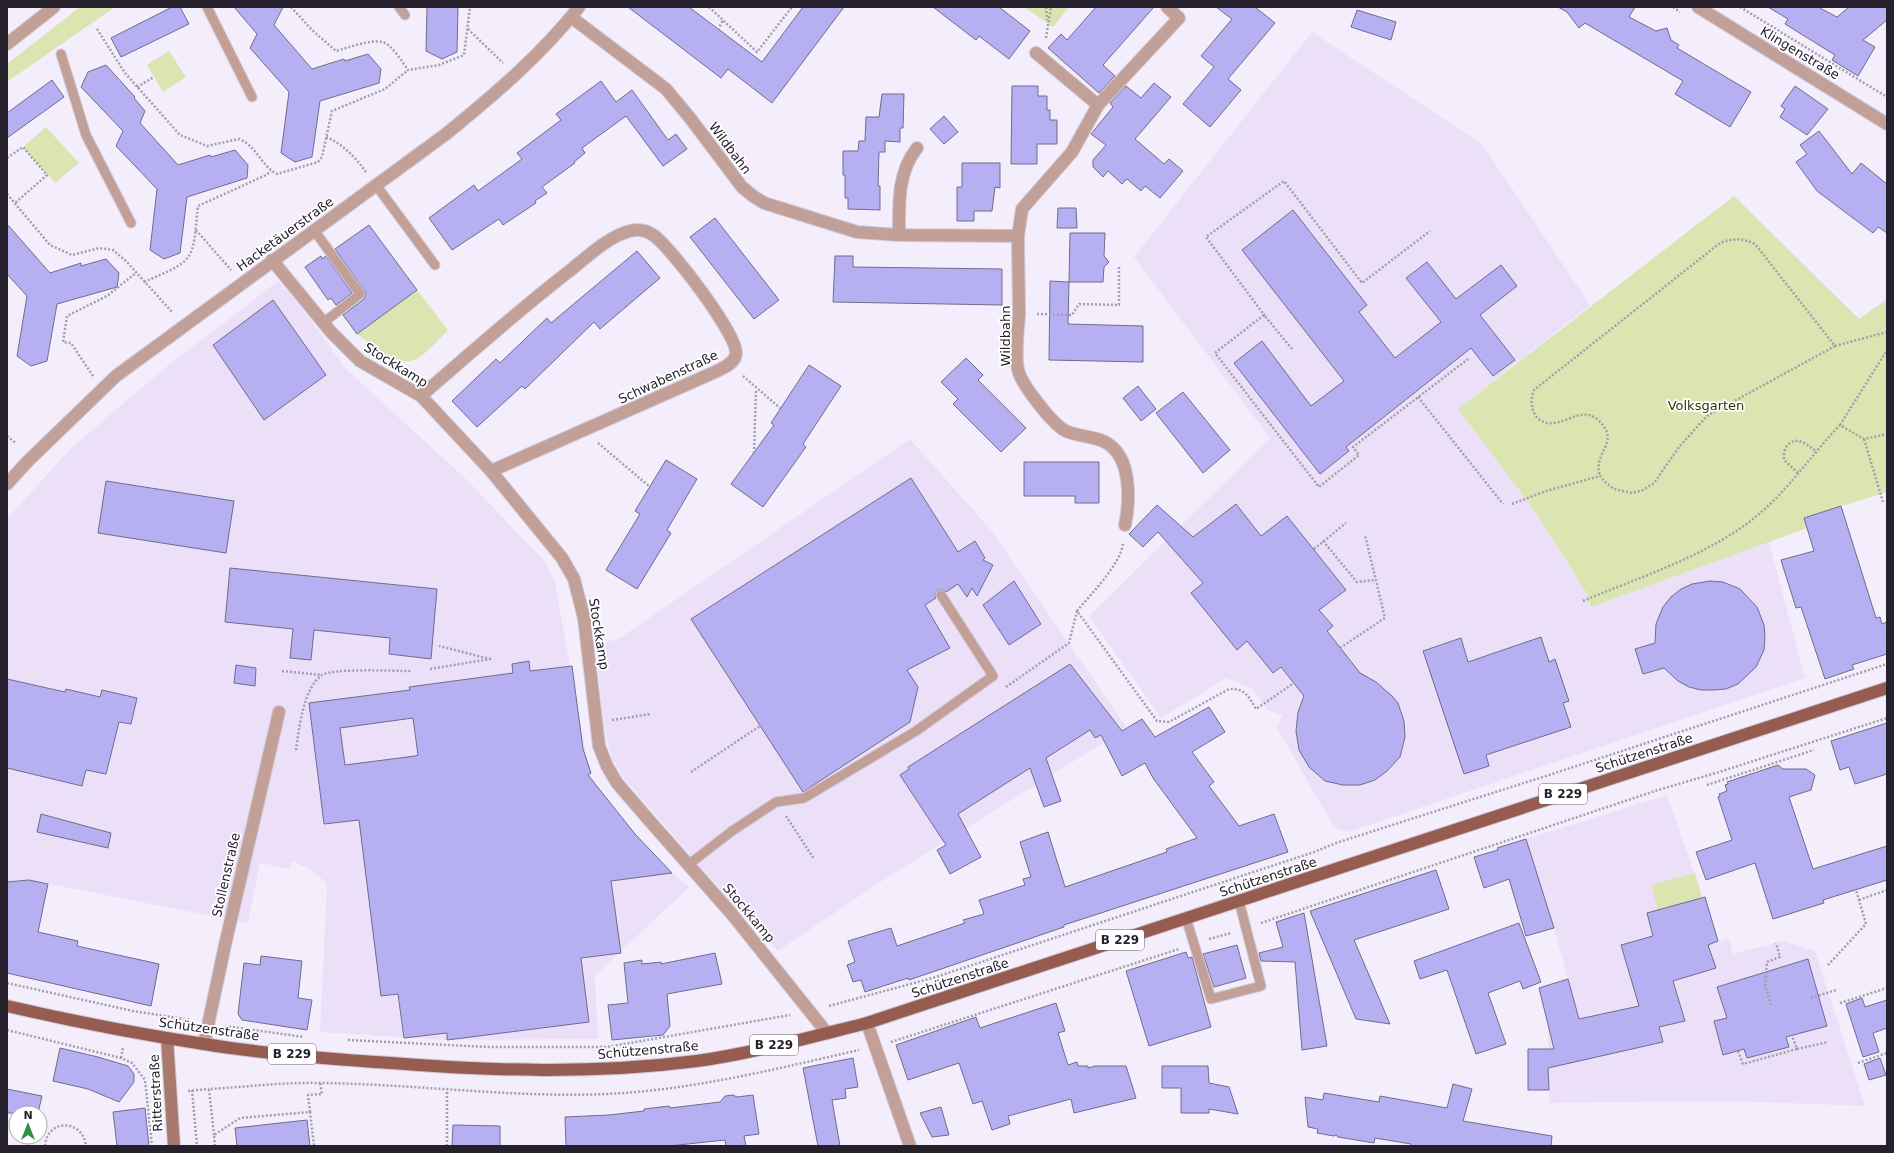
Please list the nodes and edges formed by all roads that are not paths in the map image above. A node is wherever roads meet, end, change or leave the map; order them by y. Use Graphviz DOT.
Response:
graph roads {
  1 [pos="54,7"];
  2 [pos="207,7"];
  3 [pos="399,7"];
  4 [pos="579,7"];
  5 [pos="1167,7"];
  6 [pos="1698,7"];
  7 [pos="405,15"];
  8 [pos="571,17"];
  9 [pos="7,44"];
  10 [pos="1036,53"];
  11 [pos="61,54"];
  12 [pos="252,97"];
  13 [pos="1098,105"];
  14 [pos="1887,124"];
  15 [pos="917,148"];
  16 [pos="376,185"];
  17 [pos="131,223"];
  18 [pos="314,230"];
  19 [pos="898,235"];
  20 [pos="1018,236"];
  21 [pos="272,260"];
  22 [pos="435,265"];
  23 [pos="323,322"];
  24 [pos="421,396"];
  25 [pos="491,471"];
  26 [pos="7,484"];
  27 [pos="1125,525"];
  28 [pos="941,595"];
  29 [pos="1887,688"];
  30 [pos="279,712"];
  31 [pos="688,865"];
  32 [pos="1238,901"];
  33 [pos="1186,918"];
  34 [pos="7,1006"];
  35 [pos="867,1023"];
  36 [pos="827,1033"];
  37 [pos="167,1038"];
  38 [pos="204,1044"];
  39 [pos="174,1146"];
  40 [pos="910,1146"];
  1 -- 9 [label="street"];
  2 -- 12 [label="lane"];
  3 -- 7 [label="lane"];
  4 -- 8 [label="street, Hacketäuerstraße"];
  5 -- 13 [label="street, Wildbahn"];
  6 -- 14 [label="street, Klingenstraße"];
  8 -- 16 [label="street, Hacketäuerstraße"];
  8 -- 19 [label="street, Wildbahn"];
  10 -- 13 [label="street"];
  11 -- 17 [label="lane"];
  13 -- 20 [label="street, Wildbahn"];
  15 -- 19 [label="street"];
  16 -- 18 [label="street, Hacketäuerstraße"];
  16 -- 22 [label="lane"];
  18 -- 21 [label="street, Hacketäuerstraße"];
  18 -- 23 [label="lane"];
  19 -- 20 [label="street, Wildbahn"];
  20 -- 27 [label="street, Wildbahn"];
  21 -- 23 [label="street, Stockkamp"];
  21 -- 26 [label="street, Hacketäuerstraße"];
  23 -- 24 [label="street, Stockkamp"];
  24 -- 25 [label="street, Stockkamp"];
  24 -- 25 [label="street, Schwabenstraße"];
  25 -- 31 [label="street, Stockkamp"];
  28 -- 31 [label="lane"];
  29 -- 32 [label="main road, Schützenstraße / B 229"];
  30 -- 38 [label="street, Stollenstraße"];
  31 -- 36 [label="street, Stockkamp"];
  32 -- 33 [label="main road, Schützenstraße / B 229"];
  32 -- 33 [label="lane"];
  33 -- 35 [label="main road, Schützenstraße / B 229"];
  34 -- 37 [label="main road, Schützenstraße / B 229"];
  35 -- 36 [label="main road, Schützenstraße / B 229"];
  35 -- 40 [label="street"];
  36 -- 38 [label="main road, Schützenstraße / B 229"];
  37 -- 38 [label="main road, Schützenstraße / B 229"];
  37 -- 39 [label="main road, Ritterstraße"];
}
